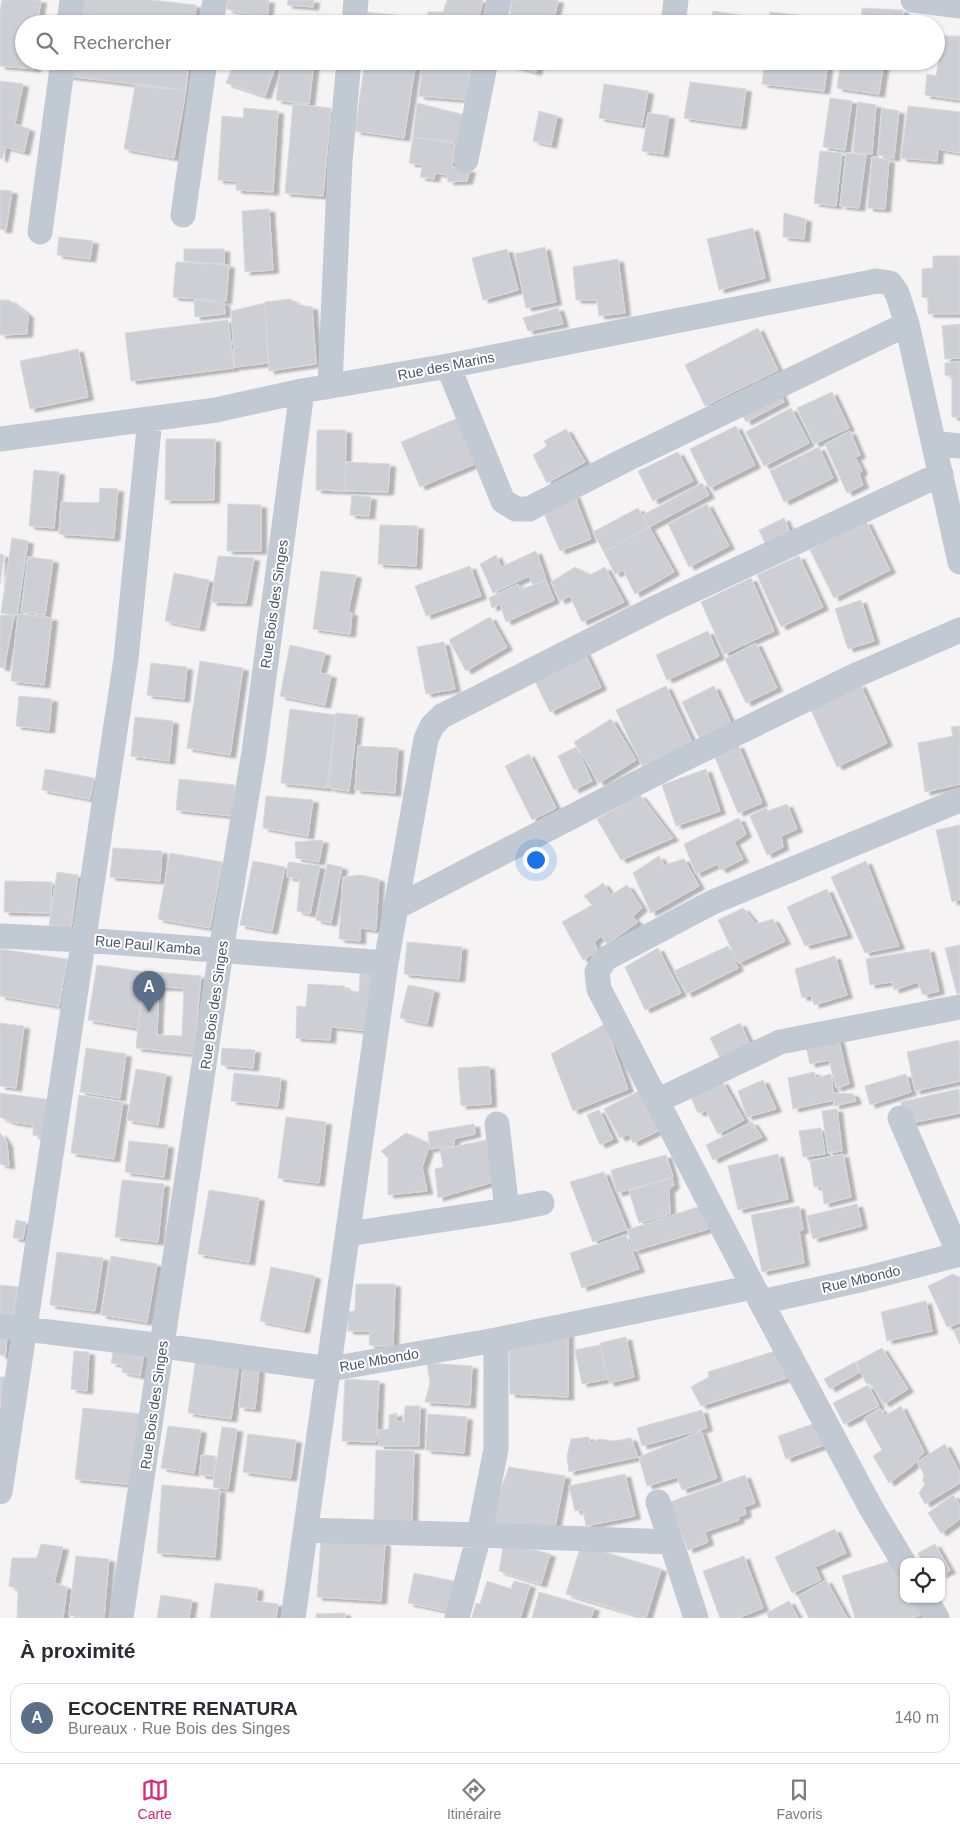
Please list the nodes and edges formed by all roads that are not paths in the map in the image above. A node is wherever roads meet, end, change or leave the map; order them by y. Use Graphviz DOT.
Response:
graph roads {
  1 [pos="72,0"];
  2 [pos="215,0"];
  3 [pos="356,0"];
  4 [pos="499,0"];
  5 [pos="676,0"];
  6 [pos="913,0"];
  7 [pos="960,6"];
  8 [pos="70,15"];
  9 [pos="212,15"];
  10 [pos="355,15"];
  11 [pos="496,15"];
  12 [pos="674,15"];
  13 [pos="62,70"];
  14 [pos="204,70"];
  15 [pos="348,70"];
  16 [pos="484,70"];
  17 [pos="466,160"];
  18 [pos="183,215"];
  19 [pos="40,232"];
  20 [pos="907,324"];
  21 [pos="448,366"];
  22 [pos="330,386"];
  23 [pos="302,391"];
  24 [pos="150,420"];
  25 [pos="0,439"];
  26 [pos="934,443"];
  27 [pos="960,446"];
  28 [pos="941,474"];
  29 [pos="960,562"];
  30 [pos="960,630"];
  31 [pos="960,800"];
  32 [pos="395,908"];
  33 [pos="0,936"];
  34 [pos="84,940"];
  35 [pos="221,951"];
  36 [pos="386,963"];
  37 [pos="960,1007"];
  38 [pos="657,1101"];
  39 [pos="900,1118"];
  40 [pos="497,1124"];
  41 [pos="542,1203"];
  42 [pos="507,1210"];
  43 [pos="348,1234"];
  44 [pos="960,1254"];
  45 [pos="757,1294"];
  46 [pos="12,1327"];
  47 [pos="496,1340"];
  48 [pos="163,1346"];
  49 [pos="330,1369"];
  50 [pos="0,1492"];
  51 [pos="658,1502"];
  52 [pos="306,1530"];
  53 [pos="479,1535"];
  54 [pos="670,1542"];
  55 [pos="902,1558"];
  56 [pos="928,1603"];
  57 [pos="121,1618"];
  58 [pos="293,1618"];
  59 [pos="458,1618"];
  60 [pos="696,1618"];
  61 [pos="937,1618"];
  1 -- 8 [label="street"];
  2 -- 9 [label="street"];
  3 -- 10 [label="street"];
  4 -- 11 [label="street"];
  5 -- 12 [label="street"];
  6 -- 7 [label="street"];
  13 -- 19 [label="street"];
  14 -- 18 [label="street"];
  15 -- 22 [label="street"];
  16 -- 17 [label="street"];
  20 -- 21 [label="street, Rue des Marins"];
  20 -- 21 [label="street"];
  20 -- 26 [label="street"];
  21 -- 22 [label="street, Rue des Marins"];
  22 -- 23 [label="street, Rue des Marins"];
  23 -- 24 [label="street, Rue des Marins"];
  23 -- 35 [label="street, Rue Bois des Singes"];
  24 -- 25 [label="street, Rue des Marins"];
  24 -- 34 [label="street"];
  26 -- 27 [label="street"];
  26 -- 28 [label="street"];
  28 -- 29 [label="street"];
  28 -- 32 [label="street"];
  30 -- 32 [label="street"];
  31 -- 38 [label="street"];
  32 -- 36 [label="street"];
  33 -- 34 [label="street, Rue Paul Kamba"];
  34 -- 35 [label="street, Rue Paul Kamba"];
  34 -- 46 [label="street"];
  35 -- 36 [label="street, Rue Paul Kamba"];
  35 -- 48 [label="street, Rue Bois des Singes"];
  36 -- 43 [label="street"];
  37 -- 38 [label="street"];
  38 -- 45 [label="street"];
  39 -- 44 [label="street"];
  40 -- 42 [label="street"];
  41 -- 42 [label="street"];
  42 -- 43 [label="street"];
  43 -- 49 [label="street"];
  44 -- 45 [label="street, Rue Mbondo"];
  45 -- 47 [label="street, Rue Mbondo"];
  45 -- 55 [label="street"];
  46 -- 48 [label="street, Rue Mbondo"];
  46 -- 50 [label="street"];
  47 -- 49 [label="street, Rue Mbondo"];
  47 -- 53 [label="street"];
  48 -- 49 [label="street, Rue Mbondo"];
  48 -- 57 [label="street, Rue Bois des Singes"];
  49 -- 52 [label="street"];
  51 -- 54 [label="street"];
  52 -- 53 [label="street"];
  52 -- 58 [label="street"];
  53 -- 54 [label="street"];
  53 -- 59 [label="street"];
  54 -- 60 [label="street"];
  56 -- 61 [label="street"];
}
